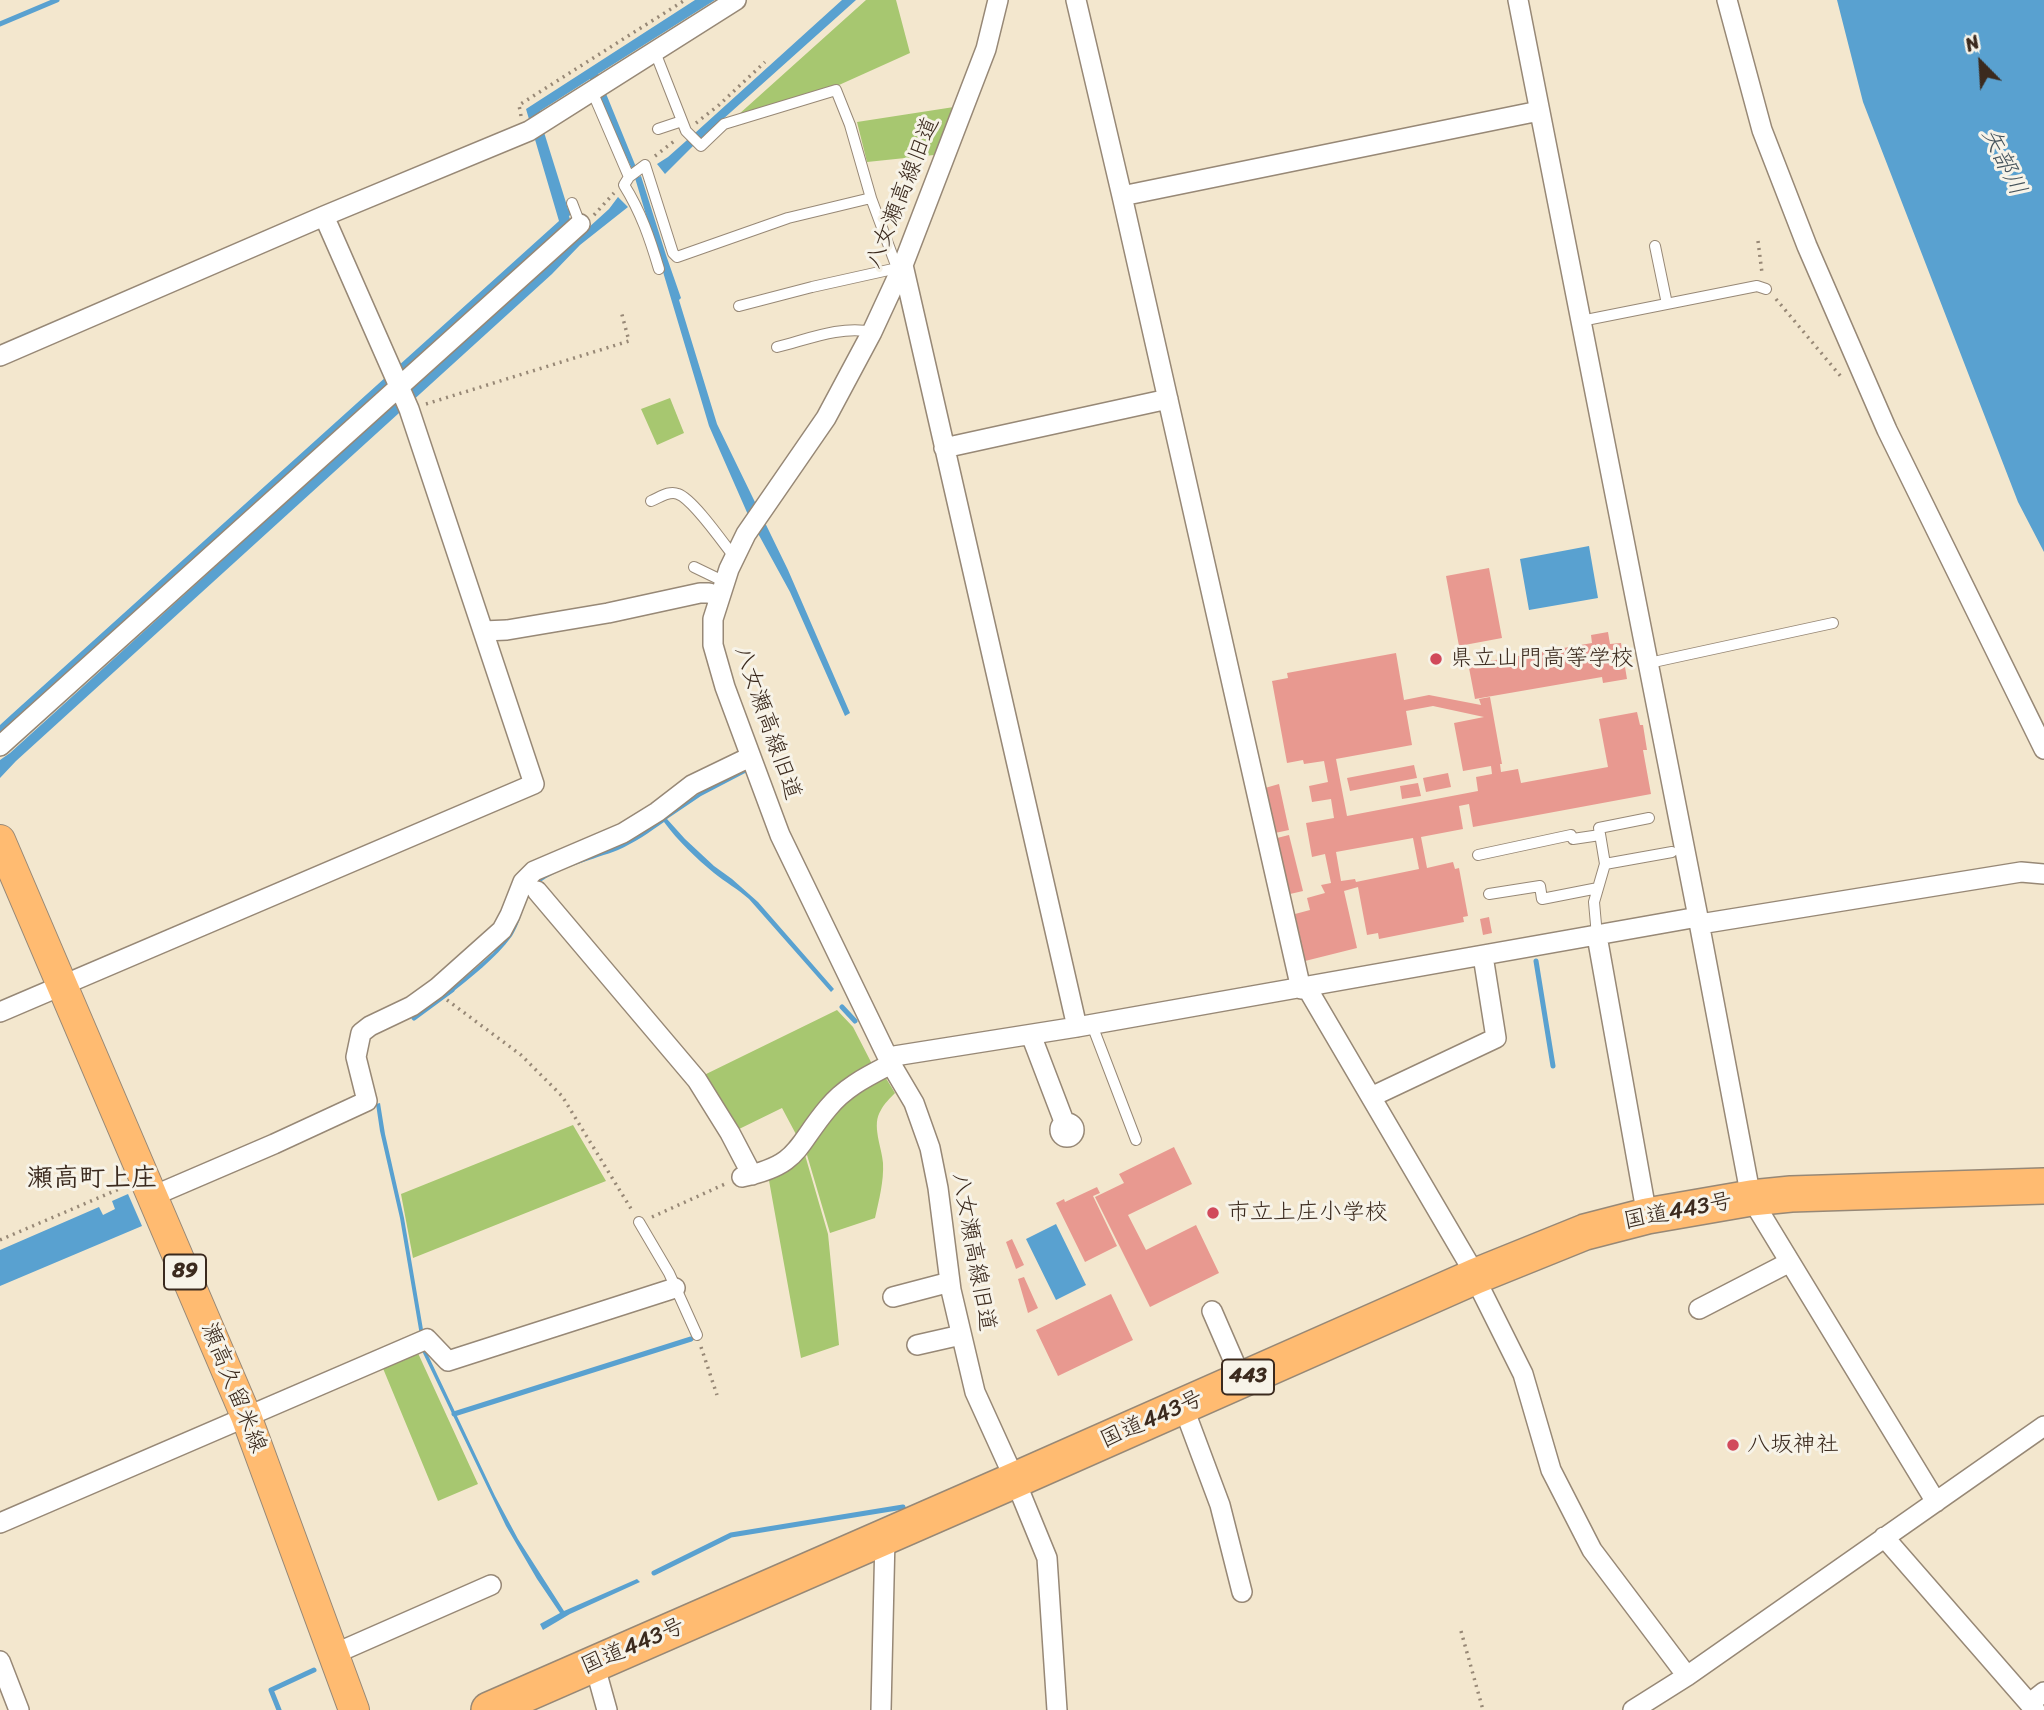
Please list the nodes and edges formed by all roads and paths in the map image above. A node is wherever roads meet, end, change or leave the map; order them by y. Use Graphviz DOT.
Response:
graph roads {
  1 [pos="685,0"];
  2 [pos="736,0"];
  3 [pos="998,0"];
  4 [pos="1076,0"];
  5 [pos="1518,0"];
  6 [pos="1727,0"];
  7 [pos="655,51"];
  8 [pos="765,62"];
  9 [pos="592,91"];
  10 [pos="1539,111"];
  11 [pos="684,126"];
  12 [pos="658,129"];
  13 [pos="526,133"];
  14 [pos="645,165"];
  15 [pos="626,181"];
  16 [pos="1122,196"];
  17 [pos="871,198"];
  18 [pos="572,204"];
  19 [pos="324,216"];
  20 [pos="580,225"];
  21 [pos="1758,241"];
  22 [pos="1655,246"];
  23 [pos="900,267"];
  24 [pos="659,269"];
  25 [pos="1765,288"];
  26 [pos="1667,304"];
  27 [pos="739,306"];
  28 [pos="621,311"];
  29 [pos="1581,321"];
  30 [pos="872,332"];
  31 [pos="777,347"];
  32 [pos="0,356"];
  33 [pos="1845,382"];
  34 [pos="399,387"];
  35 [pos="1168,399"];
  36 [pos="409,410"];
  37 [pos="944,448"];
  38 [pos="651,501"];
  39 [pos="735,558"];
  40 [pos="694,567"];
  41 [pos="722,589"];
  42 [pos="1833,623"];
  43 [pos="482,631"];
  44 [pos="1649,663"];
  45 [pos="0,746"];
  46 [pos="2044,749"];
  47 [pos="750,757"];
  48 [pos="1649,818"];
  49 [pos="1600,835"];
  50 [pos="0,840"];
  51 [pos="1672,852"];
  52 [pos="1478,855"];
  53 [pos="1605,864"];
  54 [pos="2044,874"];
  55 [pos="1598,888"];
  56 [pos="537,891"];
  57 [pos="1489,894"];
  58 [pos="1699,920"];
  59 [pos="1597,936"];
  60 [pos="1483,956"];
  61 [pos="62,986"];
  62 [pos="437,988"];
  63 [pos="1304,988"];
  64 [pos="0,1012"];
  65 [pos="1084,1026"];
  66 [pos="1031,1035"];
  67 [pos="889,1060"];
  68 [pos="1371,1097"];
  69 [pos="1065,1124"];
  70 [pos="1136,1140"];
  71 [pos="746,1176"];
  72 [pos="2044,1186"];
  73 [pos="149,1187"];
  74 [pos="1751,1198"];
  75 [pos="1646,1205"];
  76 [pos="639,1222"];
  77 [pos="0,1240"];
  78 [pos="1790,1262"];
  79 [pos="950,1282"];
  80 [pos="1478,1283"];
  81 [pos="675,1288"];
  82 [pos="893,1297"];
  83 [pos="1699,1309"];
  84 [pos="1212,1311"];
  85 [pos="697,1335"];
  86 [pos="961,1335"];
  87 [pos="917,1345"];
  88 [pos="1242,1380"];
  89 [pos="717,1395"];
  90 [pos="1183,1406"];
  91 [pos="246,1416"];
  92 [pos="2044,1426"];
  93 [pos="1015,1480"];
  94 [pos="1936,1502"];
  95 [pos="0,1523"];
  96 [pos="1884,1537"];
  97 [pos="885,1538"];
  98 [pos="491,1585"];
  99 [pos="1242,1592"];
  100 [pos="1461,1631"];
  101 [pos="334,1654"];
  102 [pos="0,1661"];
  103 [pos="594,1663"];
  104 [pos="1687,1676"];
  105 [pos="2036,1702"];
  106 [pos="19,1710"];
  107 [pos="354,1710"];
  108 [pos="489,1710"];
  109 [pos="607,1710"];
  110 [pos="881,1710"];
  111 [pos="1057,1710"];
  112 [pos="1483,1710"];
  113 [pos="1633,1710"];
  1 -- 13 [label="path"];
  2 -- 7 [label="street"];
  3 -- 23 [label="street, 八女瀬高線旧道"];
  4 -- 16 [label="street"];
  5 -- 10 [label="street"];
  6 -- 46 [label="street"];
  7 -- 9 [label="street"];
  7 -- 11 [label="lane"];
  8 -- 11 [label="path"];
  9 -- 13 [label="street"];
  9 -- 15 [label="lane"];
  10 -- 16 [label="street"];
  10 -- 29 [label="street"];
  11 -- 12 [label="lane"];
  11 -- 14 [label="path"];
  11 -- 17 [label="lane"];
  13 -- 19 [label="street"];
  14 -- 15 [label="lane"];
  14 -- 17 [label="lane"];
  15 -- 20 [label="path"];
  15 -- 24 [label="lane"];
  16 -- 35 [label="street"];
  17 -- 23 [label="lane"];
  18 -- 20 [label="lane"];
  19 -- 32 [label="street"];
  19 -- 34 [label="street"];
  20 -- 34 [label="street"];
  21 -- 25 [label="path"];
  22 -- 26 [label="lane"];
  23 -- 27 [label="lane"];
  23 -- 30 [label="street, 八女瀬高線旧道"];
  23 -- 37 [label="street"];
  25 -- 26 [label="lane"];
  25 -- 33 [label="path"];
  26 -- 29 [label="lane"];
  28 -- 36 [label="path"];
  29 -- 44 [label="street"];
  30 -- 31 [label="lane"];
  30 -- 39 [label="street, 八女瀬高線旧道"];
  34 -- 36 [label="street"];
  34 -- 45 [label="street"];
  35 -- 37 [label="street"];
  35 -- 63 [label="street"];
  36 -- 43 [label="street"];
  37 -- 65 [label="street"];
  38 -- 39 [label="lane"];
  39 -- 41 [label="street, 八女瀬高線旧道"];
  40 -- 41 [label="lane"];
  41 -- 43 [label="street"];
  41 -- 47 [label="street, 八女瀬高線旧道"];
  42 -- 44 [label="lane"];
  43 -- 61 [label="street"];
  44 -- 58 [label="street"];
  47 -- 62 [label="street"];
  47 -- 67 [label="street, 八女瀬高線旧道"];
  48 -- 49 [label="lane"];
  49 -- 52 [label="lane"];
  49 -- 53 [label="lane"];
  50 -- 61 [label="main road, 瀬高久留米線 / 89"];
  51 -- 53 [label="lane"];
  53 -- 55 [label="lane"];
  54 -- 58 [label="street"];
  55 -- 57 [label="lane"];
  55 -- 59 [label="lane"];
  56 -- 71 [label="street"];
  58 -- 59 [label="street"];
  58 -- 74 [label="street"];
  59 -- 60 [label="street"];
  59 -- 75 [label="street"];
  60 -- 63 [label="street"];
  60 -- 68 [label="street"];
  61 -- 64 [label="street"];
  61 -- 73 [label="main road, 瀬高久留米線 / 89"];
  62 -- 73 [label="street"];
  62 -- 76 [label="path"];
  63 -- 65 [label="street"];
  63 -- 68 [label="street"];
  65 -- 66 [label="street"];
  65 -- 70 [label="lane"];
  66 -- 67 [label="street"];
  66 -- 69 [label="street"];
  67 -- 71 [label="street"];
  67 -- 79 [label="street, 八女瀬高線旧道"];
  68 -- 80 [label="street"];
  71 -- 76 [label="path"];
  72 -- 74 [label="highway, 国道443号 / 443"];
  73 -- 77 [label="path"];
  73 -- 91 [label="main road, 瀬高久留米線 / 89"];
  74 -- 78 [label="street"];
  74 -- 80 [label="highway, 国道443号 / 443"];
  76 -- 81 [label="lane"];
  78 -- 83 [label="street"];
  78 -- 94 [label="street"];
  79 -- 82 [label="street"];
  79 -- 86 [label="street, 八女瀬高線旧道"];
  80 -- 88 [label="highway, 国道443号 / 443"];
  80 -- 104 [label="street"];
  81 -- 85 [label="lane"];
  81 -- 91 [label="street"];
  84 -- 88 [label="street"];
  85 -- 89 [label="path"];
  86 -- 87 [label="street"];
  86 -- 93 [label="street, 八女瀬高線旧道"];
  88 -- 90 [label="highway, 国道443号 / 443"];
  90 -- 93 [label="highway, 国道443号 / 443"];
  90 -- 99 [label="street"];
  91 -- 95 [label="street"];
  91 -- 101 [label="main road, 瀬高久留米線 / 89"];
  92 -- 94 [label="street"];
  93 -- 97 [label="highway, 国道443号 / 443"];
  93 -- 111 [label="street, 八女瀬高線旧道"];
  94 -- 96 [label="street"];
  96 -- 104 [label="street"];
  96 -- 105 [label="street"];
  97 -- 103 [label="highway, 国道443号 / 443"];
  97 -- 110 [label="street"];
  98 -- 101 [label="street"];
  100 -- 112 [label="path"];
  101 -- 107 [label="main road, 瀬高久留米線 / 89"];
  102 -- 106 [label="street"];
  103 -- 108 [label="highway, 国道443号 / 443"];
  103 -- 109 [label="street"];
  104 -- 113 [label="street"];
}
